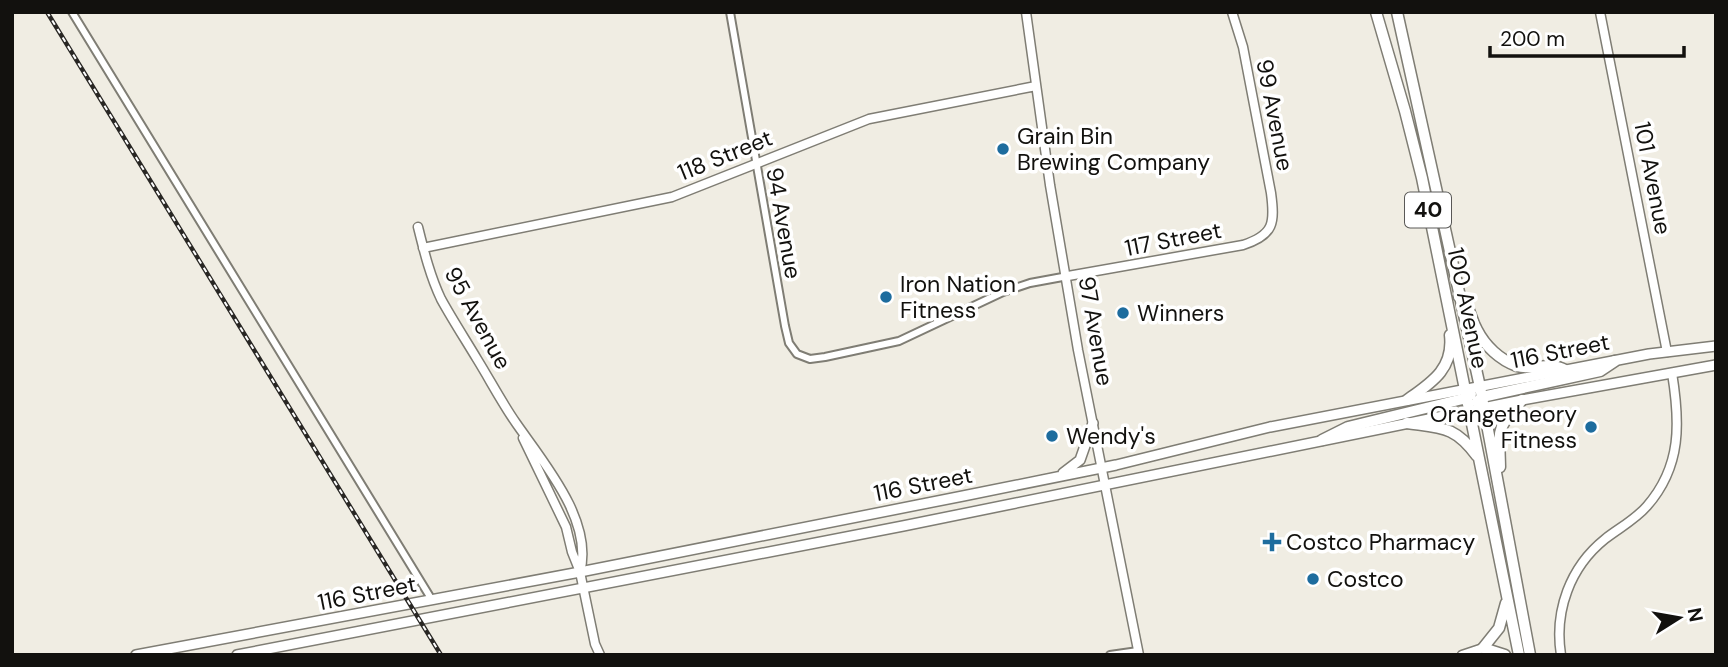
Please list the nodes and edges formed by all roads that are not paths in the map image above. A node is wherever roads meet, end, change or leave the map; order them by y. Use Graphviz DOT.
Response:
graph roads {
  1 [pos="72,12"];
  2 [pos="730,12"];
  3 [pos="1026,12"];
  4 [pos="1232,12"];
  5 [pos="1376,12"];
  6 [pos="1397,12"];
  7 [pos="1600,12"];
  8 [pos="1036,86"];
  9 [pos="755,165"];
  10 [pos="1272,226"];
  11 [pos="418,227"];
  12 [pos="424,248"];
  13 [pos="1068,276"];
  14 [pos="1460,297"];
  15 [pos="1450,310"];
  16 [pos="1716,345"];
  17 [pos="1667,352"];
  18 [pos="797,354"];
  19 [pos="1615,361"];
  20 [pos="1716,365"];
  21 [pos="1565,370"];
  22 [pos="1672,373"];
  23 [pos="1481,392"];
  24 [pos="1466,394"];
  25 [pos="1406,400"];
  26 [pos="1522,400"];
  27 [pos="1484,409"];
  28 [pos="1470,411"];
  29 [pos="1093,423"];
  30 [pos="1407,423"];
  31 [pos="1322,440"];
  32 [pos="1480,459"];
  33 [pos="1100,468"];
  34 [pos="1059,476"];
  35 [pos="1104,486"];
  36 [pos="1500,496"];
  37 [pos="580,572"];
  38 [pos="584,587"];
  39 [pos="1508,595"];
  40 [pos="432,600"];
  41 [pos="243,636"];
  42 [pos="1483,648"];
  43 [pos="1138,653"];
  44 [pos="243,654"];
  45 [pos="1465,654"];
  46 [pos="136,655"];
  47 [pos="600,655"];
  48 [pos="1110,655"];
  49 [pos="1505,655"];
  50 [pos="1519,655"];
  51 [pos="1530,655"];
  52 [pos="1562,655"];
  1 -- 40 [label="street"];
  2 -- 9 [label="street, 94 Avenue"];
  3 -- 8 [label="street, 97 Avenue"];
  4 -- 10 [label="street, 99 Avenue"];
  5 -- 15 [label="main road, 100 Avenue / 40"];
  6 -- 14 [label="main road, 100 Avenue / 40"];
  7 -- 17 [label="street, 101 Avenue"];
  8 -- 9 [label="street, 118 Street"];
  8 -- 13 [label="street, 97 Avenue"];
  9 -- 12 [label="street, 118 Street"];
  9 -- 18 [label="street, 94 Avenue"];
  10 -- 13 [label="street, 117 Street"];
  11 -- 12 [label="street, 95 Avenue"];
  12 -- 37 [label="street, 95 Avenue"];
  13 -- 18 [label="street, 117 Street"];
  13 -- 29 [label="street, 97 Avenue"];
  14 -- 21 [label="main road"];
  14 -- 23 [label="main road, 100 Avenue / 40"];
  15 -- 24 [label="main road, 100 Avenue / 40"];
  15 -- 25 [label="main road"];
  16 -- 17 [label="main road, 116 Street"];
  17 -- 19 [label="main road, 116 Street"];
  19 -- 21 [label="main road, 116 Street"];
  19 -- 23 [label="main road"];
  20 -- 22 [label="main road, 116 Street"];
  21 -- 23 [label="main road, 116 Street"];
  22 -- 26 [label="main road, 116 Street"];
  22 -- 52 [label="street"];
  23 -- 24 [label="main road"];
  23 -- 27 [label="main road, 100 Avenue / 40"];
  23 -- 28 [label="main road"];
  24 -- 25 [label="main road, 116 Street"];
  24 -- 28 [label="main road, 100 Avenue / 40"];
  24 -- 31 [label="main road"];
  25 -- 33 [label="main road, 116 Street"];
  26 -- 27 [label="main road, 116 Street"];
  26 -- 36 [label="main road"];
  27 -- 28 [label="main road, 116 Street"];
  27 -- 36 [label="main road, 100 Avenue / 40"];
  28 -- 30 [label="main road, 116 Street"];
  28 -- 32 [label="main road, 100 Avenue / 40"];
  29 -- 33 [label="street, 97 Avenue"];
  29 -- 34 [label="main road"];
  30 -- 31 [label="main road, 116 Street"];
  30 -- 32 [label="main road"];
  31 -- 35 [label="main road, 116 Street"];
  32 -- 39 [label="main road, 100 Avenue / 40"];
  33 -- 34 [label="main road, 116 Street"];
  33 -- 35 [label="street, 97 Avenue"];
  34 -- 37 [label="main road, 116 Street"];
  35 -- 38 [label="main road, 116 Street"];
  35 -- 43 [label="street, 97 Avenue"];
  36 -- 51 [label="main road, 100 Avenue / 40"];
  37 -- 38 [label="street, 95 Avenue"];
  37 -- 40 [label="main road, 116 Street"];
  38 -- 44 [label="main road, 116 Street"];
  38 -- 47 [label="street, 95 Avenue"];
  39 -- 42 [label="main road"];
  39 -- 50 [label="main road, 100 Avenue / 40"];
  40 -- 41 [label="main road, 116 Street"];
  41 -- 44 [label="street"];
  41 -- 46 [label="main road, 116 Street"];
  42 -- 45 [label="street"];
  42 -- 49 [label="main road"];
  43 -- 48 [label="street"];
}
